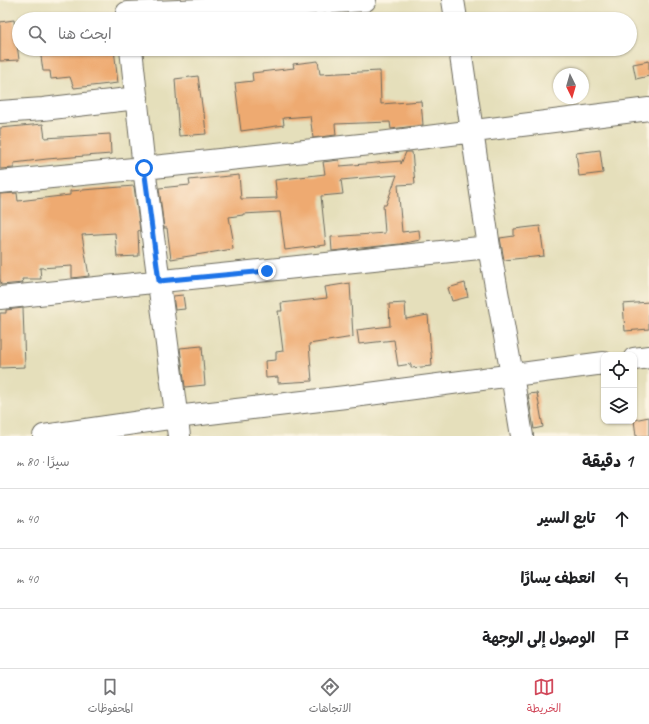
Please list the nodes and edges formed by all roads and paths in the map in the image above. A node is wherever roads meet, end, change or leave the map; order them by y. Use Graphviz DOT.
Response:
graph roads {
  1 [pos="365,0"];
  2 [pos="453,0"];
  3 [pos="127,11"];
  4 [pos="455,12"];
  5 [pos="133,56"];
  6 [pos="461,56"];
  7 [pos="137,98"];
  8 [pos="649,109"];
  9 [pos="0,112"];
  10 [pos="471,132"];
  11 [pos="144,168"];
  12 [pos="0,182"];
  13 [pos="489,247"];
  14 [pos="159,281"];
  15 [pos="0,298"];
  16 [pos="649,357"];
  17 [pos="637,359"];
  18 [pos="601,363"];
  19 [pos="512,375"];
  20 [pos="178,426"];
  21 [pos="44,436"];
  22 [pos="522,436"];
  1 -- 3 [label="street"];
  2 -- 4 [label="street"];
  5 -- 7 [label="street"];
  6 -- 10 [label="street"];
  7 -- 9 [label="street"];
  7 -- 11 [label="street"];
  8 -- 10 [label="street"];
  10 -- 11 [label="street"];
  10 -- 13 [label="street"];
  11 -- 12 [label="street"];
  11 -- 14 [label="street"];
  13 -- 14 [label="street"];
  13 -- 19 [label="street"];
  14 -- 15 [label="street"];
  14 -- 20 [label="street"];
  16 -- 17 [label="street"];
  18 -- 19 [label="street"];
  19 -- 20 [label="street"];
  19 -- 22 [label="street"];
  20 -- 21 [label="street"];
}
